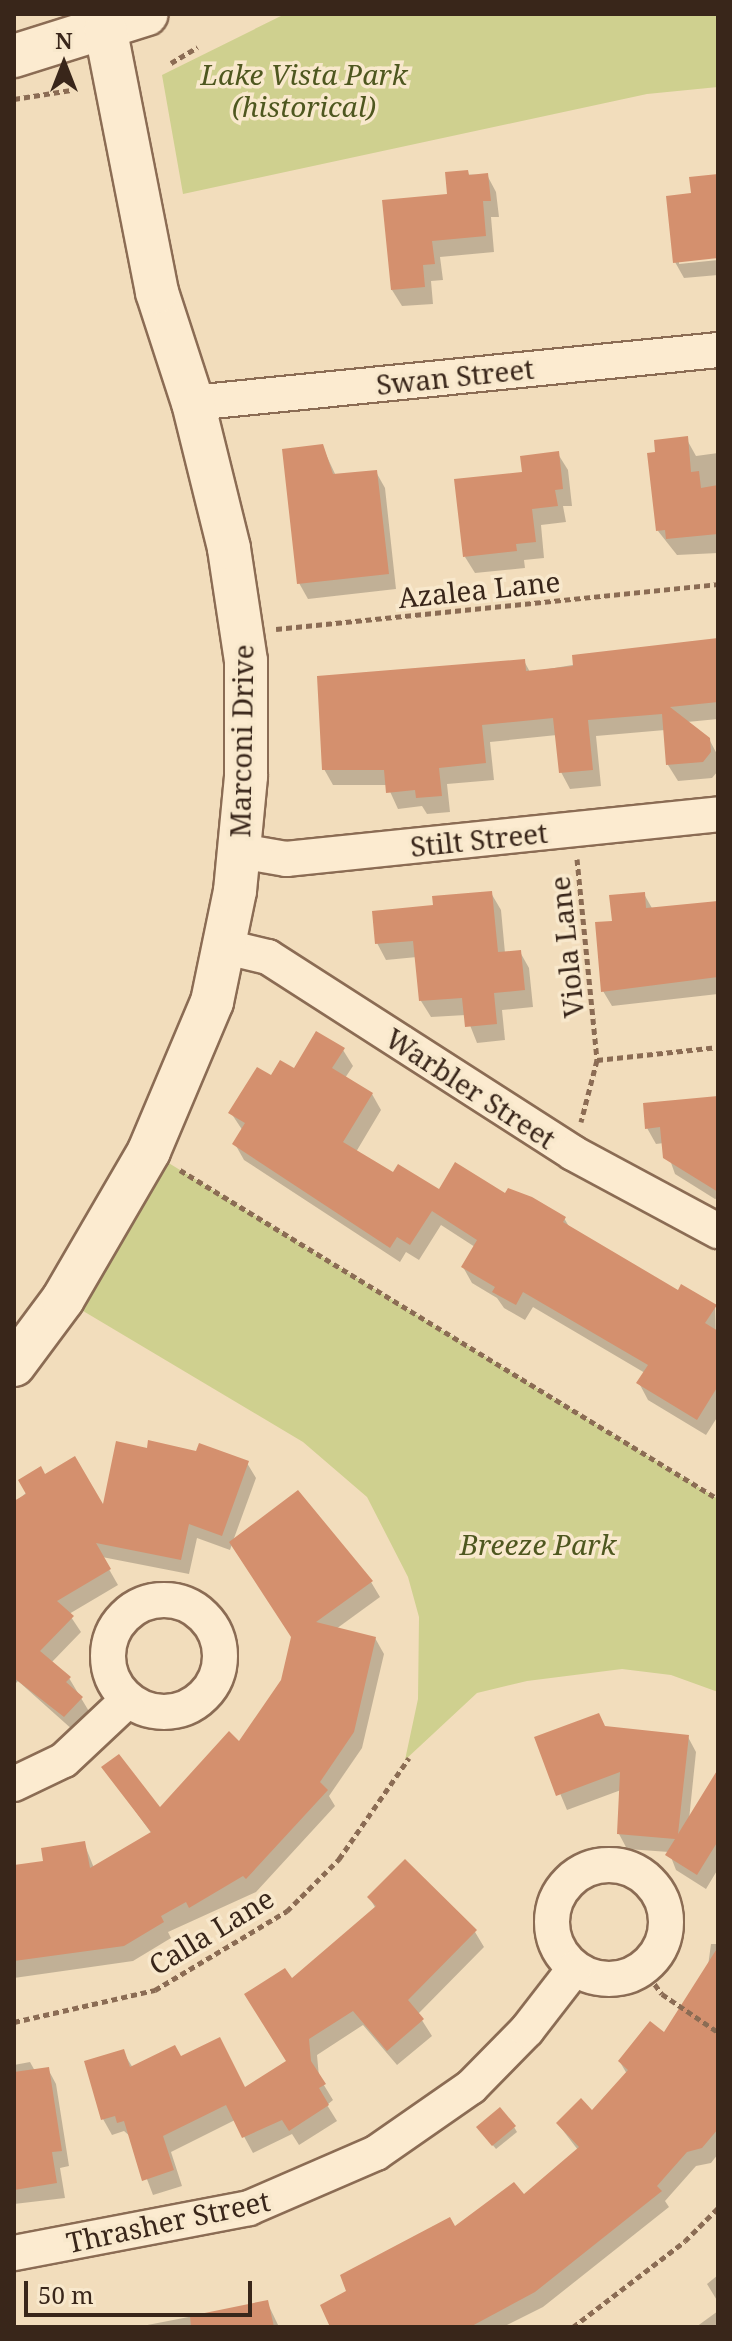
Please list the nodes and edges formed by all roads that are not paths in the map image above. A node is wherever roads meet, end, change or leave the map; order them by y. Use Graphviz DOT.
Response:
graph roads {
  1 [pos="147,14"];
  2 [pos="106,31"];
  3 [pos="14,56"];
  4 [pos="718,350"];
  5 [pos="193,403"];
  6 [pos="718,814"];
  7 [pos="240,851"];
  8 [pos="226,947"];
  9 [pos="718,1231"];
  10 [pos="14,1365"];
  11 [pos="128,1700"];
  12 [pos="14,1784"];
  13 [pos="575,1968"];
  14 [pos="14,2253"];
  1 -- 2 [label="street"];
  2 -- 3 [label="street"];
  2 -- 5 [label="street, Marconi Drive"];
  4 -- 5 [label="street, Swan Street"];
  5 -- 7 [label="street, Marconi Drive"];
  6 -- 7 [label="street, Stilt Street"];
  7 -- 8 [label="street, Marconi Drive"];
  8 -- 9 [label="street, Warbler Street"];
  8 -- 10 [label="street, Marconi Drive"];
  11 -- 12 [label="street"];
  13 -- 13 [label="street"];
  13 -- 14 [label="street, Thrasher Street"];
}
